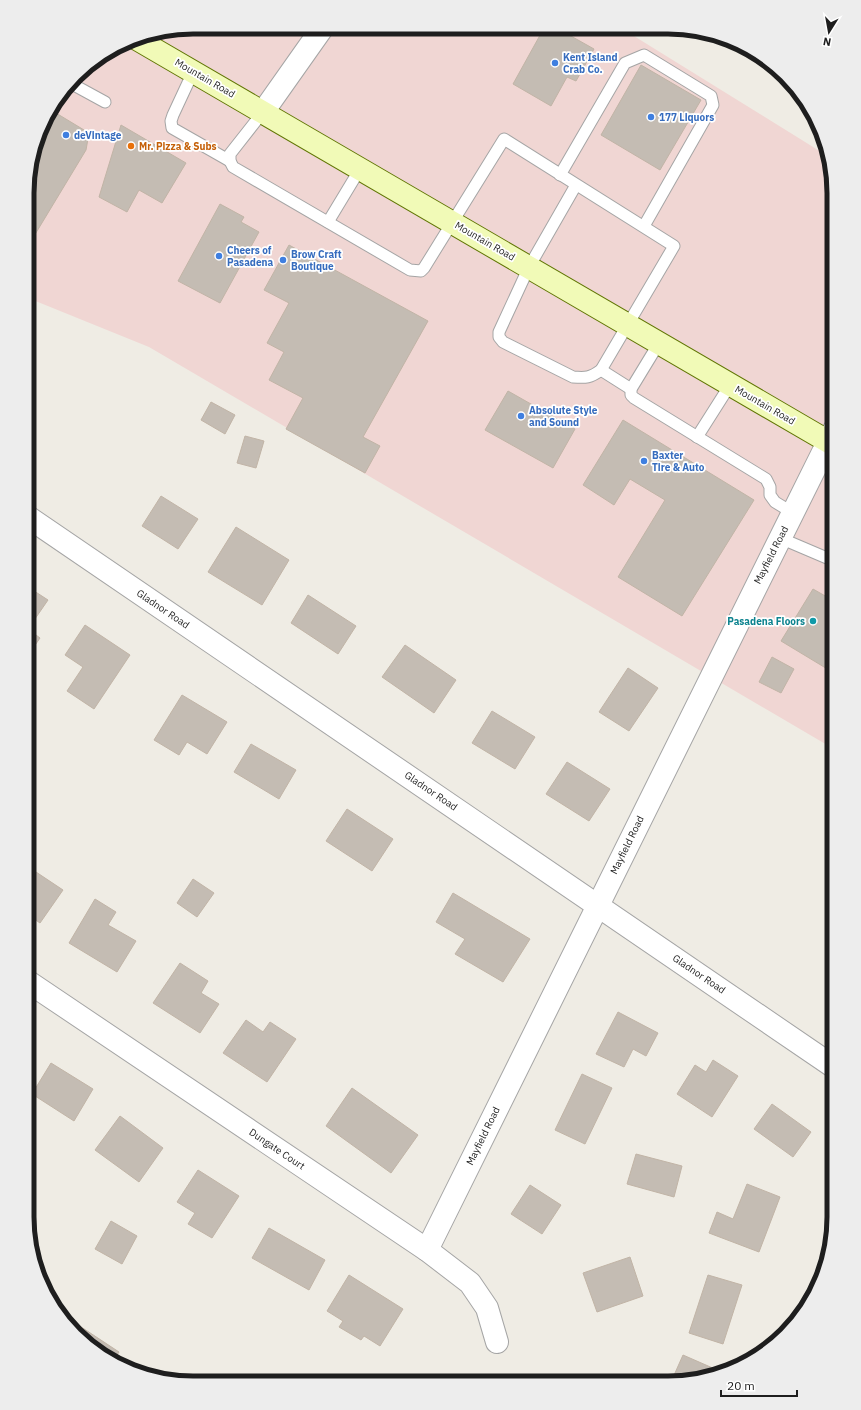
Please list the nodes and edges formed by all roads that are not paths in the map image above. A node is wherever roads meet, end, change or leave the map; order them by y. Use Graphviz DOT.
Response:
graph roads {
  1 [pos="318,34"];
  2 [pos="142,42"];
  3 [pos="193,72"];
  4 [pos="75,86"];
  5 [pos="105,102"];
  6 [pos="263,112"];
  7 [pos="230,161"];
  8 [pos="360,168"];
  9 [pos="560,175"];
  10 [pos="576,185"];
  11 [pos="328,222"];
  12 [pos="453,223"];
  13 [pos="644,226"];
  14 [pos="529,267"];
  15 [pos="628,325"];
  16 [pos="659,343"];
  17 [pos="601,370"];
  18 [pos="730,384"];
  19 [pos="631,389"];
  20 [pos="827,436"];
  21 [pos="697,437"];
  22 [pos="827,448"];
  23 [pos="792,513"];
  24 [pos="34,521"];
  25 [pos="780,538"];
  26 [pos="827,558"];
  27 [pos="597,905"];
  28 [pos="34,986"];
  29 [pos="827,1062"];
  30 [pos="427,1250"];
  31 [pos="497,1342"];
  1 -- 6 [label="street"];
  2 -- 3 [label="main road, Mountain Road"];
  3 -- 6 [label="main road, Mountain Road"];
  3 -- 7 [label="lane"];
  4 -- 5 [label="lane"];
  6 -- 7 [label="lane"];
  6 -- 8 [label="main road, Mountain Road"];
  7 -- 11 [label="lane"];
  8 -- 11 [label="lane"];
  8 -- 12 [label="main road, Mountain Road"];
  9 -- 10 [label="lane"];
  9 -- 12 [label="lane"];
  9 -- 13 [label="lane"];
  10 -- 13 [label="lane"];
  10 -- 14 [label="lane"];
  11 -- 12 [label="lane"];
  12 -- 14 [label="main road, Mountain Road"];
  13 -- 15 [label="lane"];
  14 -- 15 [label="main road, Mountain Road"];
  14 -- 17 [label="lane"];
  15 -- 16 [label="main road, Mountain Road"];
  15 -- 17 [label="lane"];
  16 -- 18 [label="main road, Mountain Road"];
  16 -- 19 [label="lane"];
  17 -- 19 [label="lane"];
  18 -- 20 [label="main road, Mountain Road"];
  18 -- 21 [label="lane"];
  19 -- 21 [label="lane"];
  21 -- 23 [label="lane"];
  22 -- 23 [label="street, Mayfield Road"];
  23 -- 25 [label="street, Mayfield Road"];
  24 -- 27 [label="street, Gladnor Road"];
  25 -- 26 [label="lane"];
  25 -- 27 [label="street, Mayfield Road"];
  27 -- 29 [label="street, Gladnor Road"];
  27 -- 30 [label="street, Mayfield Road"];
  28 -- 30 [label="street, Dungate Court"];
  30 -- 31 [label="street, Dungate Court"];
}
